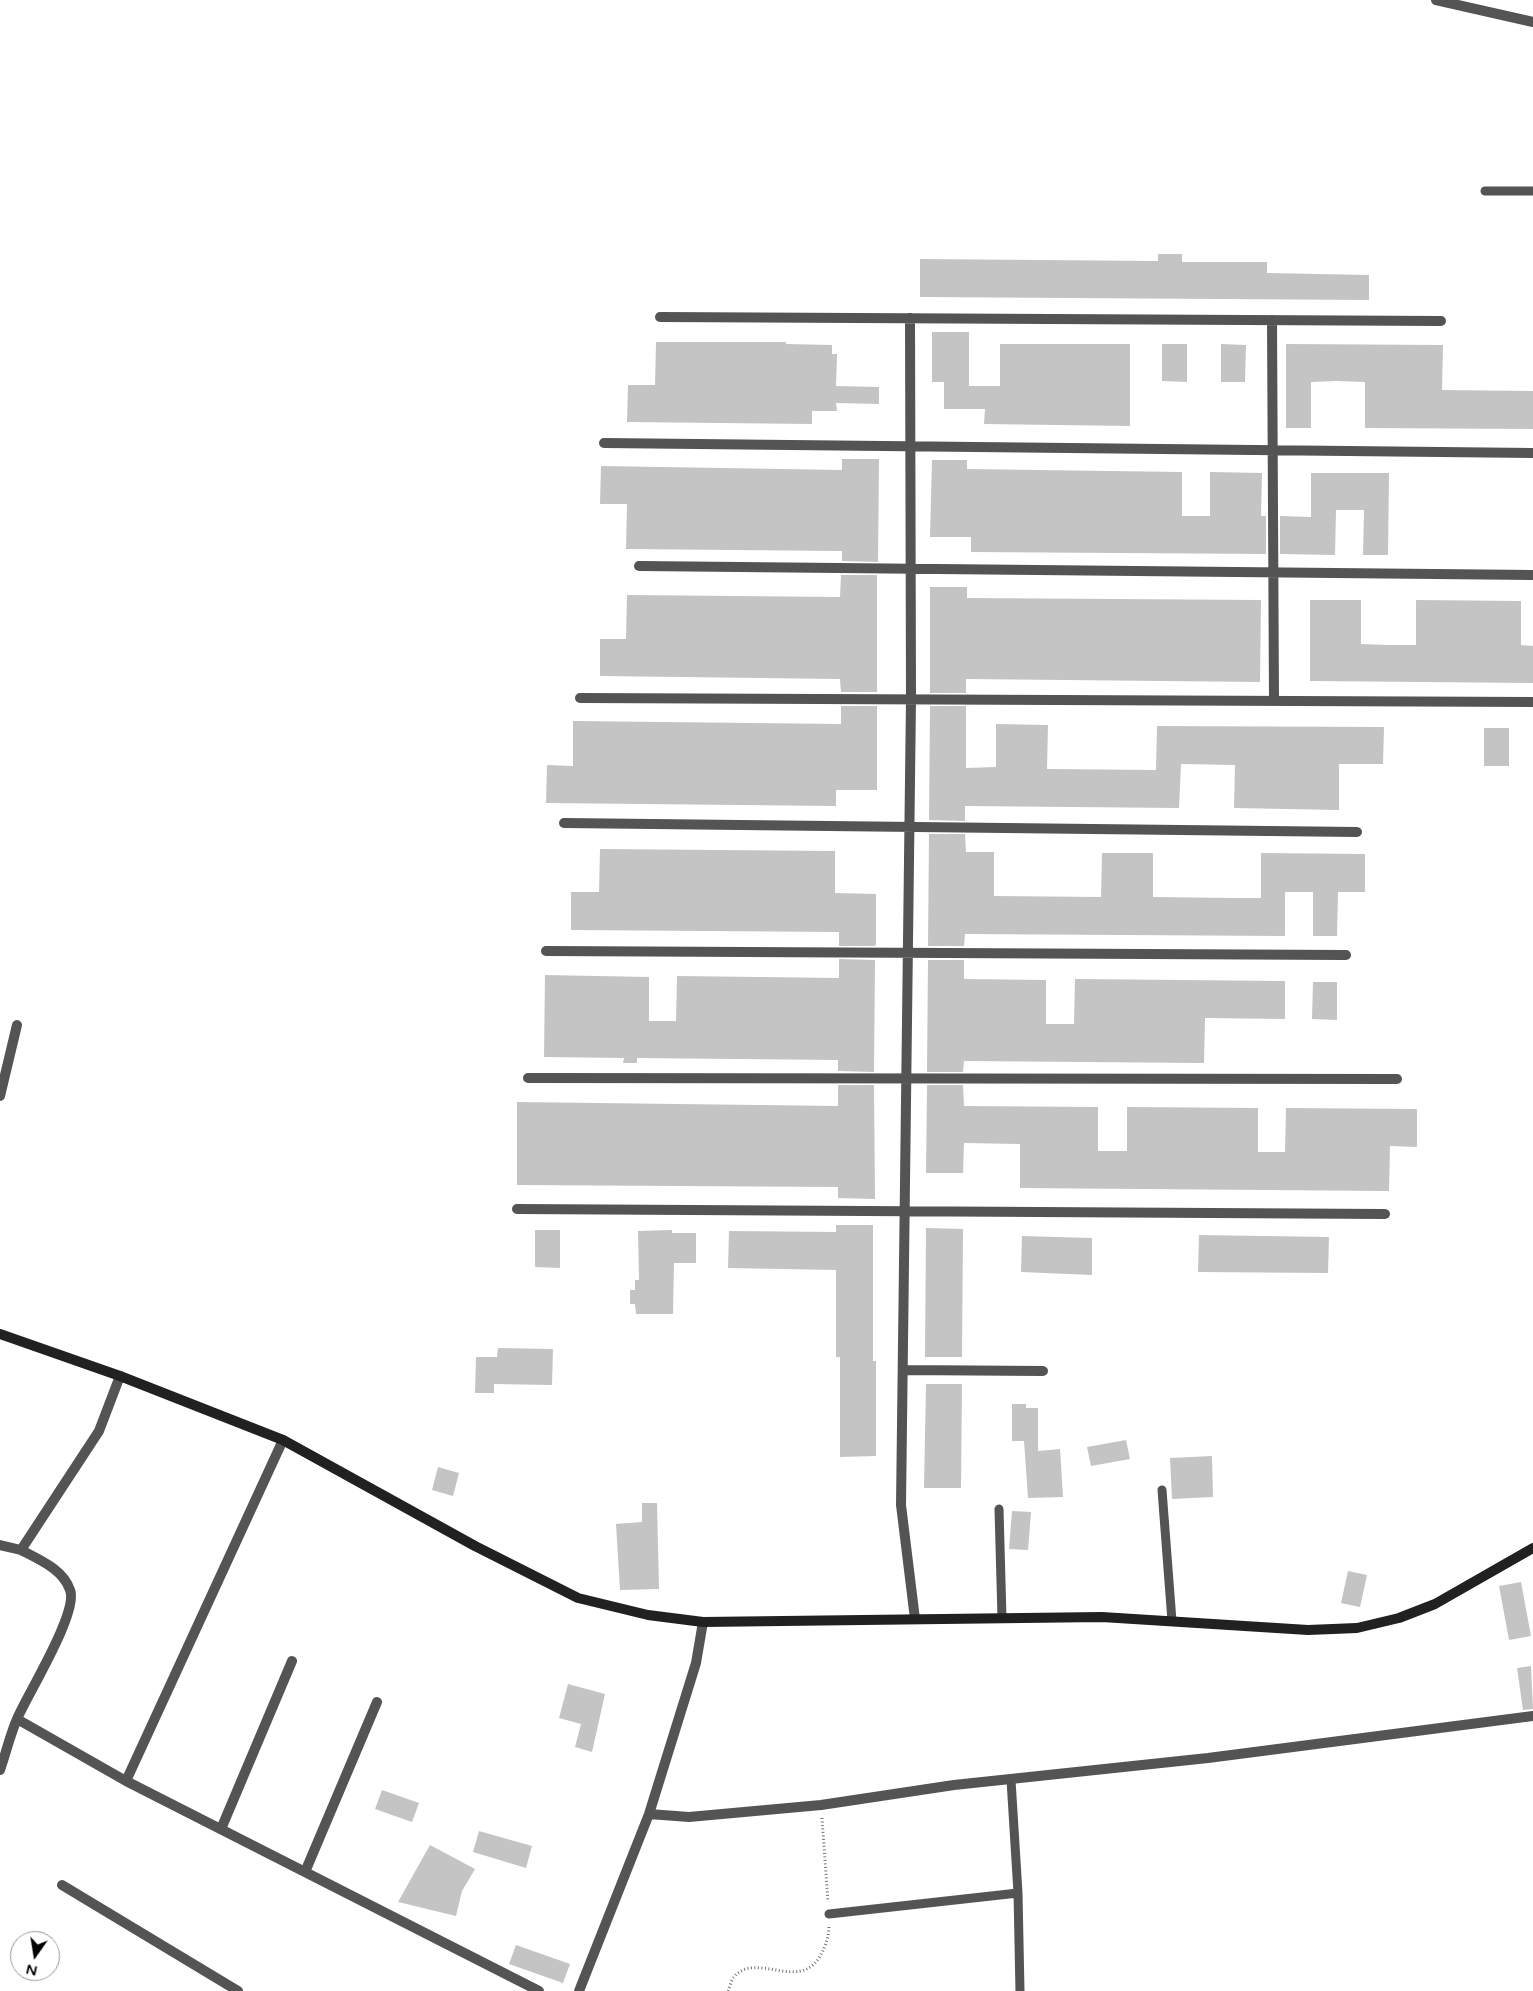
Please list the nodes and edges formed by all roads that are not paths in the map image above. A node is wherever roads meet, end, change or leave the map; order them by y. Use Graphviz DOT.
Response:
graph roads {
  1 [pos="1436,0"];
  2 [pos="1533,22"];
  3 [pos="1485,191"];
  4 [pos="1533,191"];
  5 [pos="660,317"];
  6 [pos="910,318"];
  7 [pos="1272,320"];
  8 [pos="1441,321"];
  9 [pos="604,444"];
  10 [pos="910,446"];
  11 [pos="1272,450"];
  12 [pos="1533,453"];
  13 [pos="639,566"];
  14 [pos="911,568"];
  15 [pos="1273,572"];
  16 [pos="1533,575"];
  17 [pos="580,698"];
  18 [pos="911,699"];
  19 [pos="1274,701"];
  20 [pos="1533,702"];
  21 [pos="564,823"];
  22 [pos="910,827"];
  23 [pos="1357,832"];
  24 [pos="546,951"];
  25 [pos="908,952"];
  26 [pos="1346,955"];
  27 [pos="17,1025"];
  28 [pos="528,1078"];
  29 [pos="906,1079"];
  30 [pos="1397,1079"];
  31 [pos="0,1096"];
  32 [pos="517,1209"];
  33 [pos="905,1212"];
  34 [pos="1386,1214"];
  35 [pos="0,1334"];
  36 [pos="903,1370"];
  37 [pos="1043,1371"];
  38 [pos="120,1376"];
  39 [pos="283,1440"];
  40 [pos="1162,1490"];
  41 [pos="999,1510"];
  42 [pos="0,1545"];
  43 [pos="1533,1548"];
  44 [pos="21,1550"];
  45 [pos="1002,1618"];
  46 [pos="915,1619"];
  47 [pos="1172,1621"];
  48 [pos="703,1622"];
  49 [pos="292,1661"];
  50 [pos="377,1702"];
  51 [pos="1533,1716"];
  52 [pos="17,1719"];
  53 [pos="0,1770"];
  54 [pos="1011,1780"];
  55 [pos="126,1781"];
  56 [pos="649,1814"];
  57 [pos="221,1829"];
  58 [pos="305,1872"];
  59 [pos="62,1885"];
  60 [pos="1018,1893"];
  61 [pos="829,1914"];
  62 [pos="238,1991"];
  63 [pos="539,1991"];
  64 [pos="579,1991"];
  65 [pos="1020,1991"];
  1 -- 2 [label="street"];
  3 -- 4 [label="lane"];
  5 -- 6 [label="street"];
  6 -- 7 [label="street"];
  6 -- 10 [label="street"];
  7 -- 8 [label="street"];
  7 -- 11 [label="street"];
  9 -- 10 [label="street"];
  10 -- 11 [label="street"];
  10 -- 14 [label="street"];
  11 -- 12 [label="street"];
  11 -- 15 [label="street"];
  13 -- 14 [label="street"];
  14 -- 15 [label="street"];
  14 -- 18 [label="street"];
  15 -- 16 [label="street"];
  15 -- 19 [label="street"];
  17 -- 18 [label="street"];
  18 -- 19 [label="street"];
  18 -- 22 [label="street"];
  19 -- 20 [label="street"];
  21 -- 22 [label="street"];
  22 -- 23 [label="street"];
  22 -- 25 [label="street"];
  24 -- 25 [label="street"];
  25 -- 26 [label="street"];
  25 -- 29 [label="street"];
  27 -- 31 [label="street"];
  28 -- 29 [label="street"];
  29 -- 30 [label="street"];
  29 -- 33 [label="street"];
  32 -- 33 [label="street"];
  33 -- 34 [label="street"];
  33 -- 36 [label="street"];
  35 -- 38 [label="main road"];
  36 -- 37 [label="street"];
  36 -- 46 [label="street"];
  38 -- 39 [label="main road"];
  38 -- 44 [label="street"];
  39 -- 48 [label="main road"];
  39 -- 55 [label="street"];
  40 -- 47 [label="lane"];
  41 -- 45 [label="lane"];
  42 -- 44 [label="street"];
  43 -- 47 [label="main road"];
  44 -- 52 [label="street"];
  45 -- 46 [label="main road"];
  45 -- 47 [label="main road"];
  46 -- 48 [label="main road"];
  48 -- 56 [label="street"];
  49 -- 57 [label="street"];
  50 -- 58 [label="street"];
  51 -- 54 [label="street"];
  52 -- 53 [label="street"];
  52 -- 55 [label="street"];
  54 -- 56 [label="street"];
  54 -- 60 [label="lane"];
  55 -- 57 [label="street"];
  56 -- 64 [label="street"];
  57 -- 58 [label="street"];
  58 -- 63 [label="street"];
  59 -- 62 [label="street"];
  60 -- 61 [label="lane"];
  60 -- 65 [label="lane"];
}
